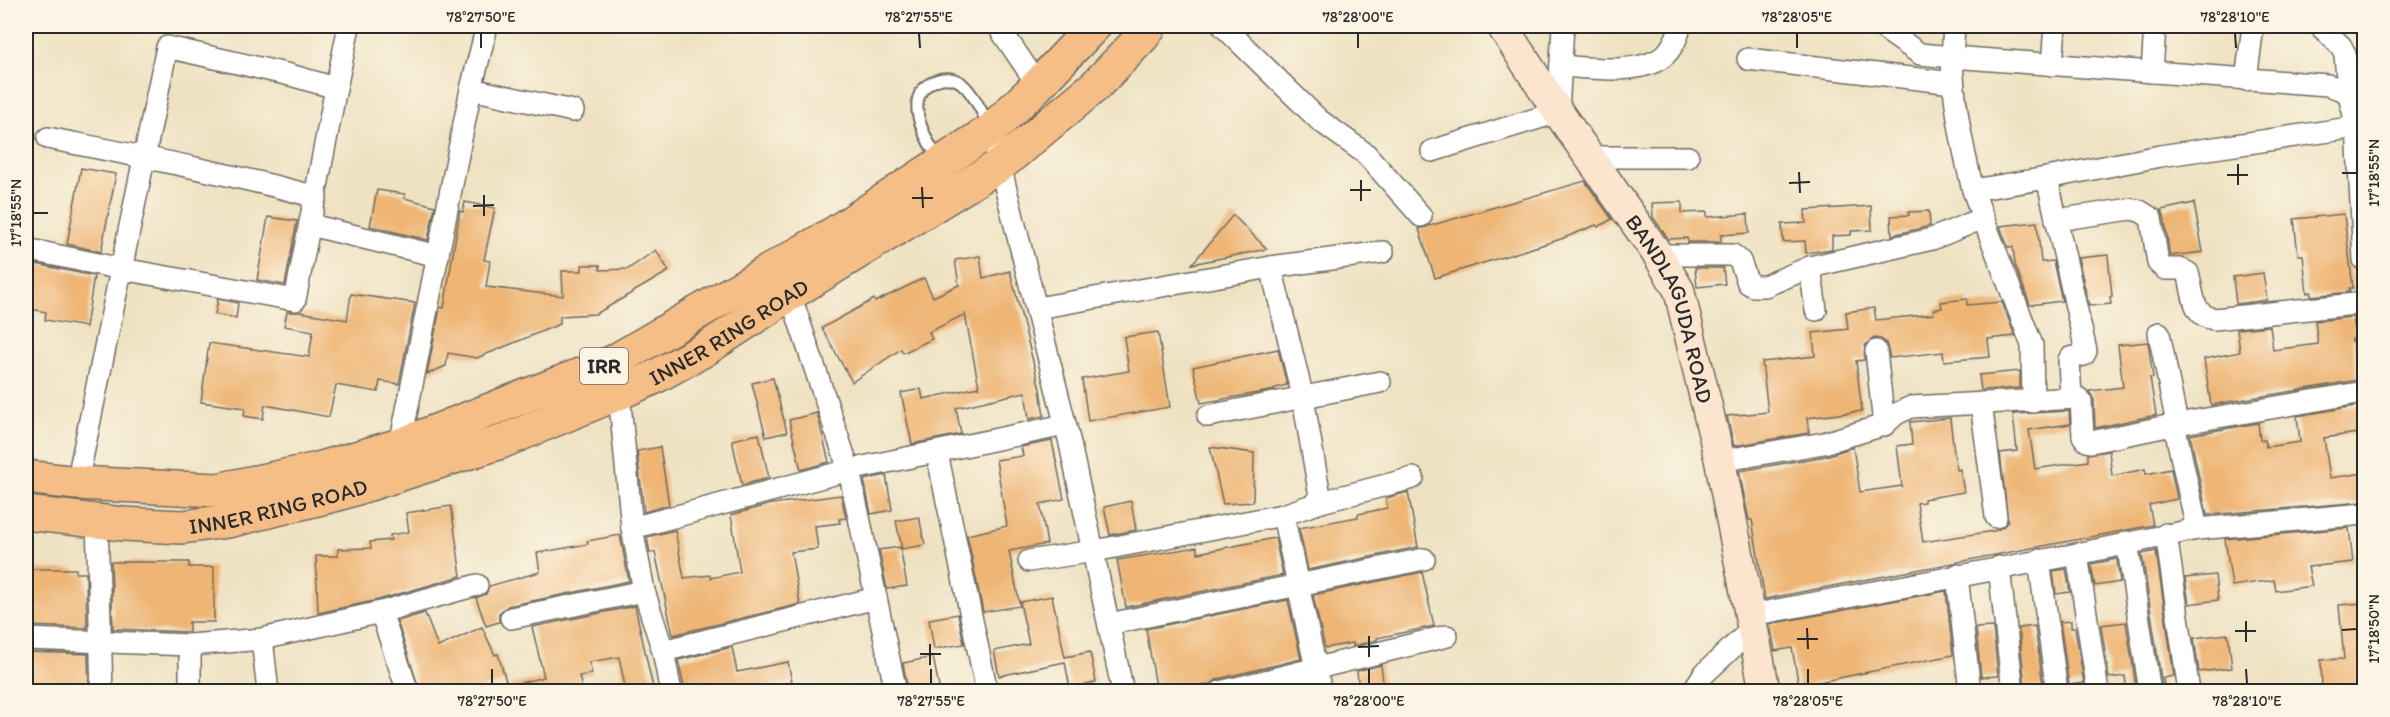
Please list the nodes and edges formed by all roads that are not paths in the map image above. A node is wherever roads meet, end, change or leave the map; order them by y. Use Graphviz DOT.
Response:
graph roads {
  1 [pos="349,26"];
  2 [pos="487,26"];
  3 [pos="998,26"];
  4 [pos="1094,26"];
  5 [pos="1150,26"];
  6 [pos="1222,26"];
  7 [pos="1502,26"];
  8 [pos="1563,26"];
  9 [pos="1680,26"];
  10 [pos="1880,26"];
  11 [pos="1954,26"];
  12 [pos="2055,26"];
  13 [pos="2155,26"];
  14 [pos="2253,26"];
  15 [pos="2320,26"];
  16 [pos="1952,57"];
  17 [pos="1748,59"];
  18 [pos="2052,65"];
  19 [pos="1561,66"];
  20 [pos="2152,72"];
  21 [pos="2246,80"];
  22 [pos="1953,83"];
  23 [pos="1038,86"];
  24 [pos="336,88"];
  25 [pos="471,89"];
  26 [pos="2355,110"];
  27 [pos="573,111"];
  28 [pos="1558,112"];
  29 [pos="991,130"];
  30 [pos="48,138"];
  31 [pos="1432,151"];
  32 [pos="145,157"];
  33 [pos="1590,157"];
  34 [pos="1688,157"];
  35 [pos="941,163"];
  36 [pos="1000,165"];
  37 [pos="2047,178"];
  38 [pos="1973,190"];
  39 [pos="316,197"];
  40 [pos="1421,216"];
  41 [pos="1983,218"];
  42 [pos="2056,220"];
  43 [pos="310,225"];
  44 [pos="26,249"];
  45 [pos="1383,252"];
  46 [pos="1658,255"];
  47 [pos="438,256"];
  48 [pos="2364,260"];
  49 [pos="1271,267"];
  50 [pos="1809,267"];
  51 [pos="122,269"];
  52 [pos="790,294"];
  53 [pos="2364,303"];
  54 [pos="1037,308"];
  55 [pos="1816,310"];
  56 [pos="2159,333"];
  57 [pos="1876,351"];
  58 [pos="1380,382"];
  59 [pos="2364,392"];
  60 [pos="620,393"];
  61 [pos="1303,398"];
  62 [pos="2071,398"];
  63 [pos="2033,402"];
  64 [pos="1982,403"];
  65 [pos="1208,416"];
  66 [pos="2177,424"];
  67 [pos="1065,425"];
  68 [pos="1884,425"];
  69 [pos="400,446"];
  70 [pos="937,453"];
  71 [pos="1720,460"];
  72 [pos="849,470"];
  73 [pos="26,477"];
  74 [pos="1413,478"];
  75 [pos="78,483"];
  76 [pos="320,484"];
  77 [pos="130,485"];
  78 [pos="1321,502"];
  79 [pos="26,513"];
  80 [pos="1283,514"];
  81 [pos="2364,514"];
  82 [pos="1996,517"];
  83 [pos="97,521"];
  84 [pos="131,524"];
  85 [pos="632,528"];
  86 [pos="2197,528"];
  87 [pos="2166,534"];
  88 [pos="2127,542"];
  89 [pos="1094,551"];
  90 [pos="2077,554"];
  91 [pos="1424,559"];
  92 [pos="2039,560"];
  93 [pos="1029,561"];
  94 [pos="1999,567"];
  95 [pos="1957,575"];
  96 [pos="477,585"];
  97 [pos="1299,586"];
  98 [pos="644,591"];
  99 [pos="876,598"];
  100 [pos="381,612"];
  101 [pos="511,618"];
  102 [pos="1752,621"];
  103 [pos="1109,624"];
  104 [pos="1447,636"];
  105 [pos="26,639"];
  106 [pos="261,639"];
  107 [pos="101,642"];
  108 [pos="190,645"];
  109 [pos="663,651"];
  110 [pos="1315,668"];
  111 [pos="102,692"];
  112 [pos="190,692"];
  113 [pos="268,692"];
  114 [pos="408,692"];
  115 [pos="671,692"];
  116 [pos="896,692"];
  117 [pos="987,692"];
  118 [pos="1123,692"];
  119 [pos="1220,692"];
  120 [pos="1321,692"];
  121 [pos="1692,692"];
  122 [pos="1764,692"];
  123 [pos="1971,692"];
  124 [pos="2013,692"];
  125 [pos="2057,692"];
  126 [pos="2098,692"];
  127 [pos="2150,692"];
  128 [pos="2189,692"];
  1 -- 24 [label="street"];
  2 -- 25 [label="street"];
  3 -- 23 [label="street"];
  4 -- 23 [label="highway, INNER RING ROAD / IRR"];
  5 -- 36 [label="highway, INNER RING ROAD / IRR"];
  6 -- 40 [label="street"];
  7 -- 28 [label="street, BANDLAGUDA ROAD"];
  8 -- 19 [label="street"];
  9 -- 19 [label="street"];
  10 -- 16 [label="street"];
  11 -- 16 [label="street"];
  12 -- 18 [label="street"];
  13 -- 20 [label="street"];
  14 -- 21 [label="street"];
  15 -- 26 [label="street"];
  16 -- 18 [label="street"];
  16 -- 22 [label="street"];
  17 -- 22 [label="street"];
  18 -- 20 [label="street"];
  19 -- 28 [label="street"];
  20 -- 21 [label="street"];
  21 -- 26 [label="street"];
  22 -- 38 [label="street"];
  23 -- 29 [label="highway, INNER RING ROAD / IRR"];
  24 -- 32 [label="street"];
  24 -- 39 [label="street"];
  25 -- 27 [label="street"];
  25 -- 47 [label="street"];
  26 -- 37 [label="street"];
  26 -- 48 [label="street"];
  28 -- 31 [label="street"];
  28 -- 33 [label="street, BANDLAGUDA ROAD"];
  29 -- 35 [label="highway, INNER RING ROAD / IRR"];
  29 -- 35 [label="lane"];
  29 -- 36 [label="street"];
  30 -- 32 [label="street"];
  32 -- 39 [label="street"];
  32 -- 51 [label="street"];
  33 -- 34 [label="street"];
  33 -- 46 [label="street, BANDLAGUDA ROAD"];
  35 -- 69 [label="highway, INNER RING ROAD / IRR"];
  36 -- 52 [label="highway, INNER RING ROAD / IRR"];
  36 -- 54 [label="street"];
  37 -- 38 [label="street"];
  37 -- 42 [label="street"];
  38 -- 41 [label="street"];
  39 -- 43 [label="street"];
  41 -- 50 [label="street"];
  41 -- 63 [label="street"];
  42 -- 53 [label="street"];
  42 -- 62 [label="street"];
  43 -- 47 [label="street"];
  43 -- 51 [label="street"];
  44 -- 51 [label="street"];
  45 -- 49 [label="street"];
  46 -- 50 [label="street"];
  46 -- 71 [label="street, BANDLAGUDA ROAD"];
  47 -- 69 [label="street"];
  49 -- 54 [label="street"];
  49 -- 61 [label="street"];
  50 -- 55 [label="street"];
  51 -- 75 [label="street"];
  52 -- 60 [label="highway, INNER RING ROAD / IRR"];
  52 -- 72 [label="street"];
  54 -- 67 [label="street"];
  56 -- 66 [label="street"];
  57 -- 68 [label="street"];
  58 -- 61 [label="street"];
  59 -- 66 [label="street"];
  60 -- 76 [label="highway, INNER RING ROAD / IRR"];
  60 -- 85 [label="street"];
  61 -- 65 [label="street"];
  61 -- 78 [label="street"];
  62 -- 63 [label="street"];
  62 -- 66 [label="street"];
  63 -- 64 [label="street"];
  64 -- 68 [label="street"];
  64 -- 82 [label="street"];
  66 -- 86 [label="street"];
  67 -- 70 [label="street"];
  67 -- 89 [label="street"];
  68 -- 71 [label="street"];
  69 -- 76 [label="highway, INNER RING ROAD / IRR"];
  70 -- 72 [label="street"];
  70 -- 117 [label="street"];
  71 -- 102 [label="street, BANDLAGUDA ROAD"];
  72 -- 85 [label="street"];
  72 -- 99 [label="street"];
  73 -- 75 [label="highway, INNER RING ROAD / IRR"];
  74 -- 78 [label="street"];
  75 -- 77 [label="highway, INNER RING ROAD / IRR"];
  76 -- 77 [label="highway, INNER RING ROAD / IRR"];
  76 -- 84 [label="highway, INNER RING ROAD / IRR"];
  77 -- 84 [label="highway"];
  78 -- 80 [label="street"];
  79 -- 83 [label="highway, INNER RING ROAD / IRR"];
  80 -- 89 [label="street"];
  80 -- 97 [label="street"];
  81 -- 86 [label="street"];
  83 -- 84 [label="highway, INNER RING ROAD / IRR"];
  83 -- 107 [label="street"];
  85 -- 98 [label="street"];
  86 -- 87 [label="street"];
  87 -- 88 [label="street"];
  87 -- 128 [label="street"];
  88 -- 90 [label="street"];
  88 -- 127 [label="street"];
  89 -- 93 [label="street"];
  89 -- 103 [label="street"];
  90 -- 92 [label="street"];
  90 -- 126 [label="street"];
  91 -- 97 [label="street"];
  92 -- 94 [label="street"];
  92 -- 125 [label="street"];
  94 -- 95 [label="street"];
  94 -- 124 [label="street"];
  95 -- 102 [label="street"];
  95 -- 123 [label="street"];
  96 -- 100 [label="street"];
  97 -- 103 [label="street"];
  97 -- 110 [label="street"];
  98 -- 101 [label="street"];
  98 -- 109 [label="street"];
  99 -- 109 [label="street"];
  99 -- 116 [label="street"];
  100 -- 106 [label="street"];
  100 -- 114 [label="street"];
  102 -- 121 [label="street"];
  102 -- 122 [label="street, BANDLAGUDA ROAD"];
  103 -- 118 [label="street"];
  104 -- 110 [label="street"];
  105 -- 107 [label="street"];
  106 -- 108 [label="street"];
  106 -- 113 [label="street"];
  107 -- 108 [label="street"];
  107 -- 111 [label="street"];
  108 -- 112 [label="street"];
  109 -- 115 [label="street"];
  110 -- 119 [label="street"];
  110 -- 120 [label="street"];
}
